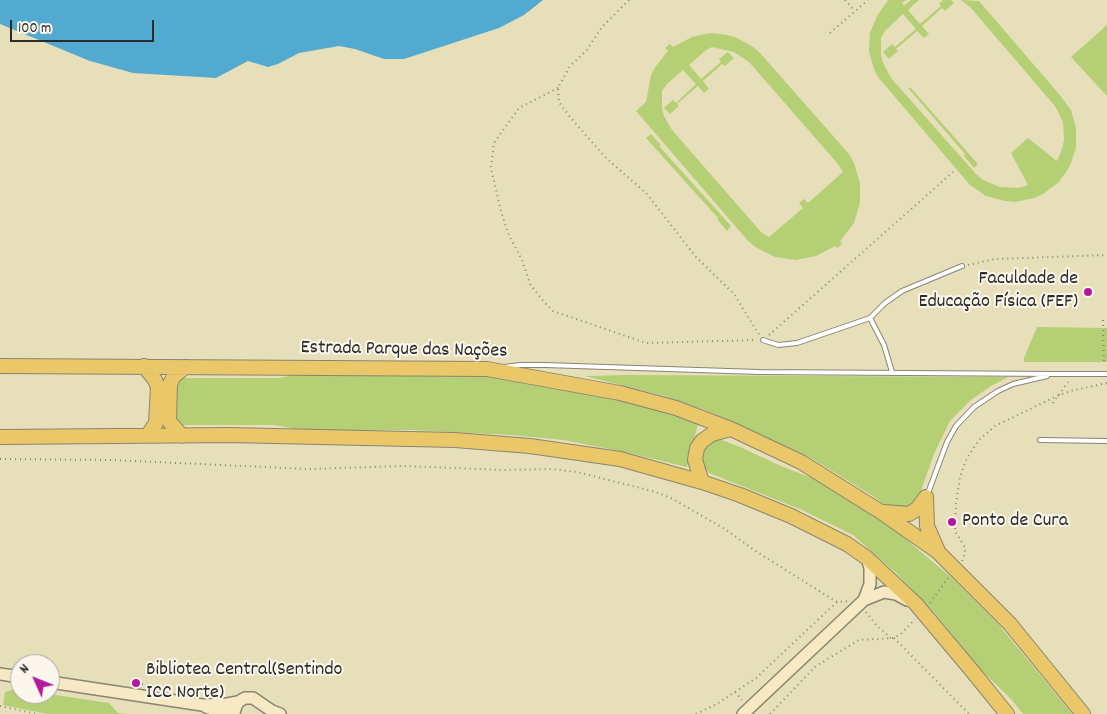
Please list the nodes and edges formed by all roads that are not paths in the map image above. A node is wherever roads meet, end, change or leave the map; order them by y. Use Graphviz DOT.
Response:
graph roads {
  1 [pos="962,266"];
  2 [pos="870,318"];
  3 [pos="763,340"];
  4 [pos="0,366"];
  5 [pos="144,366"];
  6 [pos="185,367"];
  7 [pos="487,369"];
  8 [pos="892,372"];
  9 [pos="1057,374"];
  10 [pos="1107,374"];
  11 [pos="731,429"];
  12 [pos="0,436"];
  13 [pos="148,436"];
  14 [pos="182,436"];
  15 [pos="1040,440"];
  16 [pos="1107,441"];
  17 [pos="702,482"];
  18 [pos="926,498"];
  19 [pos="881,512"];
  20 [pos="938,552"];
  21 [pos="867,558"];
  22 [pos="862,602"];
  23 [pos="920,609"];
  24 [pos="974,672"];
  25 [pos="60,684"];
  26 [pos="238,702"];
  27 [pos="202,705"];
  28 [pos="743,708"];
  29 [pos="265,710"];
  30 [pos="226,714"];
  31 [pos="234,714"];
  32 [pos="280,714"];
  33 [pos="1007,714"];
  34 [pos="1014,714"];
  35 [pos="1083,714"];
  1 -- 2 [label="lane"];
  2 -- 3 [label="lane"];
  2 -- 8 [label="lane"];
  4 -- 5 [label="highway, Estrada Parque das Nações"];
  5 -- 6 [label="highway, Estrada Parque das Nações"];
  5 -- 13 [label="highway"];
  6 -- 7 [label="highway, Estrada Parque das Nações"];
  6 -- 14 [label="highway"];
  7 -- 8 [label="lane"];
  7 -- 11 [label="highway, Estrada Parque das Nações"];
  8 -- 9 [label="lane"];
  9 -- 10 [label="lane"];
  9 -- 18 [label="lane"];
  11 -- 17 [label="highway"];
  11 -- 19 [label="highway, Estrada Parque das Nações"];
  12 -- 13 [label="highway"];
  13 -- 14 [label="highway"];
  14 -- 17 [label="highway"];
  15 -- 16 [label="lane"];
  17 -- 21 [label="highway"];
  18 -- 19 [label="highway"];
  18 -- 20 [label="highway"];
  19 -- 20 [label="highway, Estrada Parque das Nações"];
  20 -- 35 [label="highway, Estrada Parque das Nações"];
  21 -- 22 [label="street"];
  21 -- 23 [label="highway"];
  22 -- 23 [label="street"];
  22 -- 28 [label="street"];
  23 -- 24 [label="highway"];
  24 -- 33 [label="highway"];
  24 -- 34 [label="highway"];
  25 -- 27 [label="street"];
  26 -- 27 [label="street"];
  26 -- 29 [label="street"];
  26 -- 31 [label="street"];
  27 -- 30 [label="street"];
  29 -- 32 [label="street"];
}
